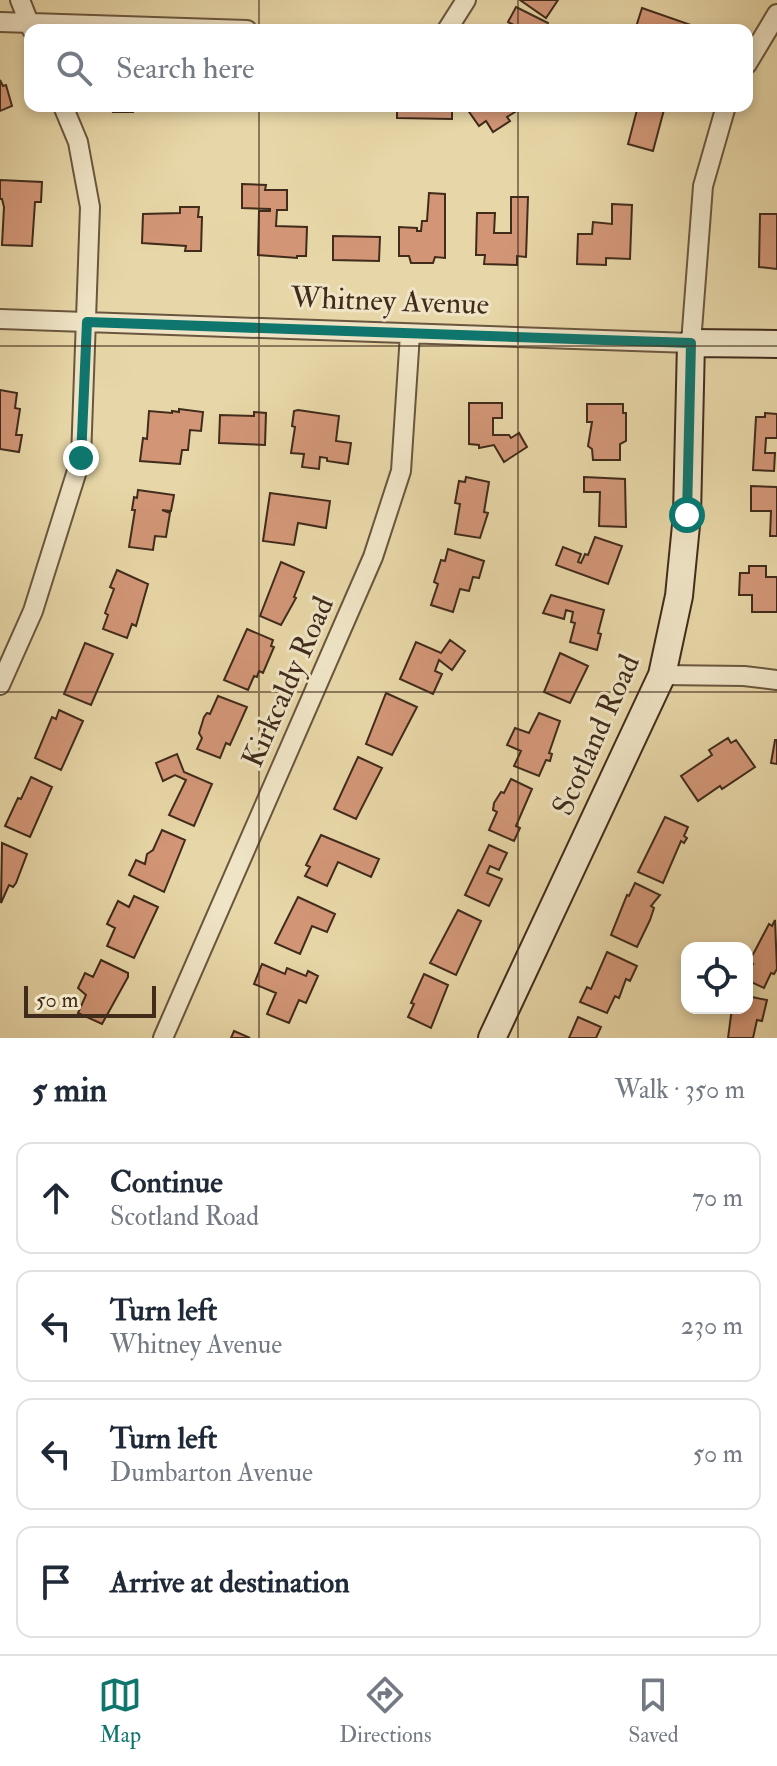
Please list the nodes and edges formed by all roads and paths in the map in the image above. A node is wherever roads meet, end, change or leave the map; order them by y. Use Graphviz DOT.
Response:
graph roads {
  1 [pos="20,0"];
  2 [pos="466,0"];
  3 [pos="777,14"];
  4 [pos="0,22"];
  5 [pos="30,24"];
  6 [pos="451,24"];
  7 [pos="24,26"];
  8 [pos="753,54"];
  9 [pos="66,112"];
  10 [pos="724,112"];
  11 [pos="0,319"];
  12 [pos="87,322"];
  13 [pos="410,334"];
  14 [pos="691,343"];
  15 [pos="777,344"];
  16 [pos="662,675"];
  17 [pos="777,680"];
  18 [pos="0,685"];
  19 [pos="163,1038"];
  20 [pos="492,1038"];
  1 -- 5 [label="street"];
  2 -- 6 [label="street"];
  3 -- 8 [label="street"];
  4 -- 7 [label="street"];
  9 -- 12 [label="street"];
  10 -- 14 [label="street, Scotland Road"];
  11 -- 12 [label="street, Whitney Avenue"];
  12 -- 13 [label="street, Whitney Avenue"];
  12 -- 18 [label="street"];
  13 -- 14 [label="street, Whitney Avenue"];
  13 -- 19 [label="street, Kirkcaldy Road"];
  14 -- 15 [label="street, Whitney Avenue"];
  14 -- 16 [label="street, Scotland Road"];
  16 -- 17 [label="street"];
  16 -- 20 [label="street, Scotland Road"];
}
